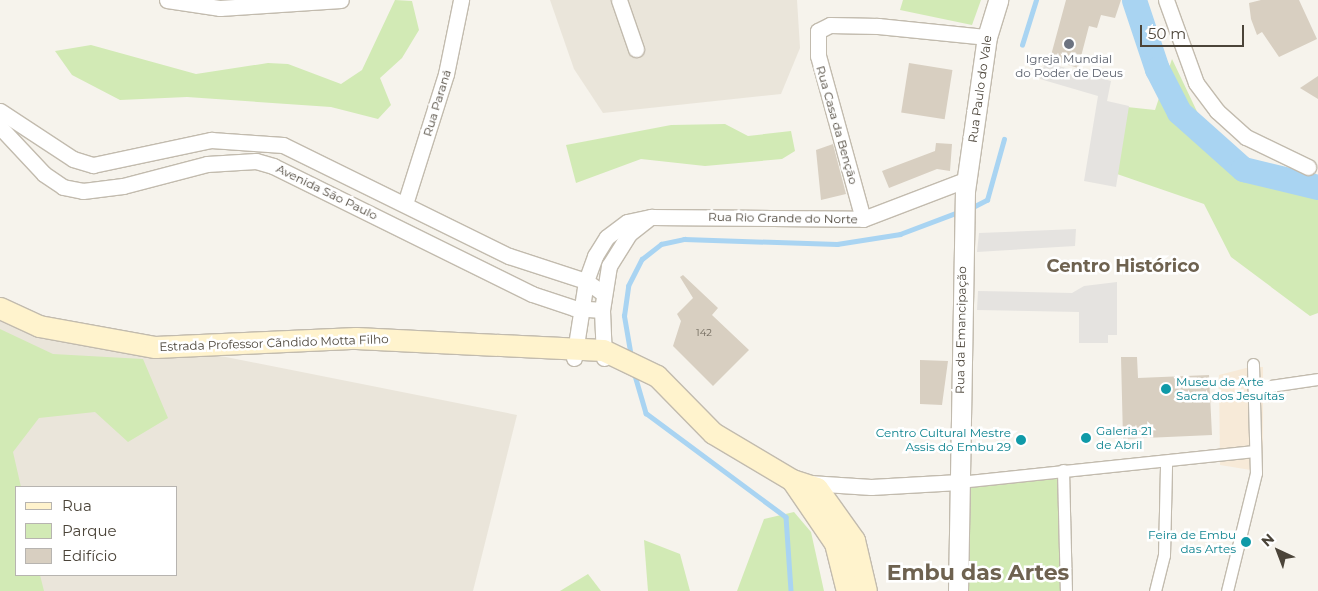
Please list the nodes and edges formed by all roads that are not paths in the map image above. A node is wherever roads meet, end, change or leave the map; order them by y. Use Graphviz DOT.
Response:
graph roads {
  1 [pos="167,0"];
  2 [pos="341,0"];
  3 [pos="461,0"];
  4 [pos="619,0"];
  5 [pos="998,0"];
  6 [pos="1166,0"];
  7 [pos="987,36"];
  8 [pos="636,49"];
  9 [pos="0,111"];
  10 [pos="0,127"];
  11 [pos="1308,167"];
  12 [pos="966,185"];
  13 [pos="405,204"];
  14 [pos="651,217"];
  15 [pos="863,219"];
  16 [pos="586,281"];
  17 [pos="604,294"];
  18 [pos="0,308"];
  19 [pos="580,309"];
  20 [pos="602,310"];
  21 [pos="574,352"];
  22 [pos="618,359"];
  23 [pos="1253,364"];
  24 [pos="1318,379"];
  25 [pos="1256,388"];
  26 [pos="1254,451"];
  27 [pos="1166,464"];
  28 [pos="1063,470"];
  29 [pos="799,481"];
  30 [pos="959,482"];
  31 [pos="847,591"];
  32 [pos="866,591"];
  33 [pos="958,591"];
  34 [pos="1066,591"];
  35 [pos="1155,591"];
  36 [pos="1227,591"];
  1 -- 2 [label="street"];
  3 -- 13 [label="street, Rua Paraná"];
  4 -- 8 [label="street"];
  5 -- 7 [label="street, Rua Paulo do Vale"];
  6 -- 11 [label="street"];
  7 -- 12 [label="street, Rua Paulo do Vale"];
  7 -- 15 [label="street, Rua Casa da Benção"];
  9 -- 13 [label="street, Avenida São Paulo"];
  10 -- 19 [label="street, Avenida São Paulo"];
  12 -- 15 [label="street, Rua Rio Grande do Norte"];
  12 -- 30 [label="street, Rua da Emancipação"];
  13 -- 16 [label="street, Avenida São Paulo"];
  14 -- 15 [label="street, Rua Rio Grande do Norte"];
  14 -- 16 [label="street, Rua Rio Grande do Norte"];
  14 -- 17 [label="street"];
  16 -- 17 [label="street, Avenida São Paulo"];
  16 -- 19 [label="street, Rua Rio Grande do Norte"];
  17 -- 20 [label="street"];
  18 -- 21 [label="main road, Estrada Professor Cãndido Motta Filho"];
  19 -- 20 [label="street, Avenida São Paulo"];
  19 -- 21 [label="street, Rua Rio Grande do Norte"];
  20 -- 22 [label="street"];
  21 -- 22 [label="main road, Estrada Professor Cãndido Motta Filho"];
  22 -- 29 [label="main road"];
  23 -- 25 [label="street"];
  24 -- 25 [label="street"];
  25 -- 26 [label="street"];
  26 -- 27 [label="street"];
  26 -- 36 [label="street"];
  27 -- 28 [label="street"];
  27 -- 35 [label="street"];
  28 -- 30 [label="street"];
  28 -- 34 [label="street"];
  29 -- 30 [label="street"];
  29 -- 31 [label="main road"];
  29 -- 32 [label="main road"];
  30 -- 33 [label="street, Rua da Emancipação"];
}
